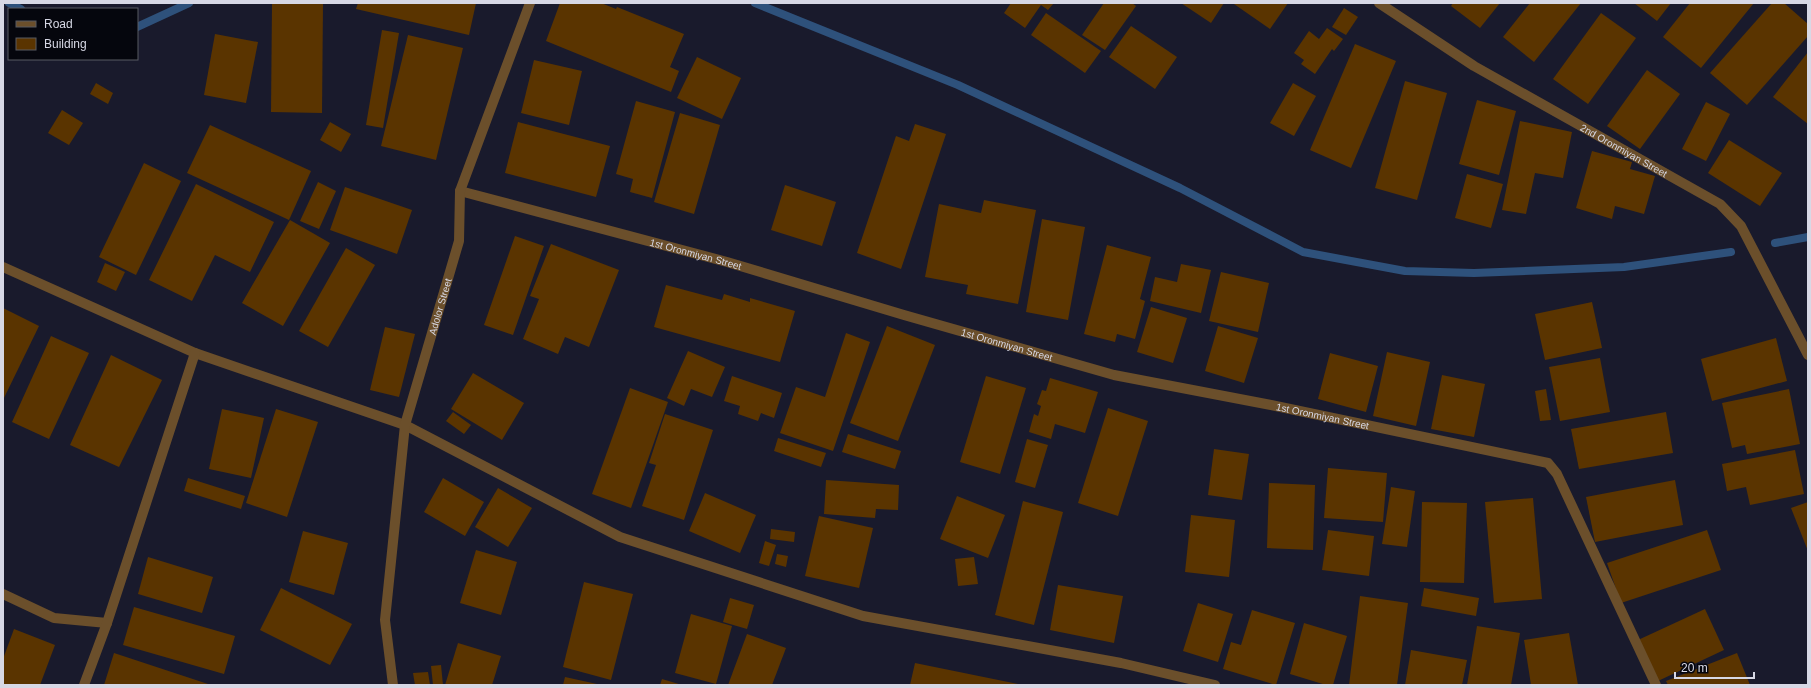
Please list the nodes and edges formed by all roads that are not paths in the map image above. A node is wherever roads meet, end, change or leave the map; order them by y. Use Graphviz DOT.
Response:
graph roads {
  1 [pos="530,3"];
  2 [pos="1379,3"];
  3 [pos="460,191"];
  4 [pos="3,267"];
  5 [pos="194,353"];
  6 [pos="1808,355"];
  7 [pos="405,425"];
  8 [pos="3,594"];
  9 [pos="108,623"];
  10 [pos="84,685"];
  11 [pos="393,685"];
  12 [pos="1215,685"];
  13 [pos="1656,685"];
  1 -- 3 [label="street, Adolor Street"];
  2 -- 6 [label="street, 2nd Oronmiyan Street"];
  3 -- 7 [label="street, Adolor Street"];
  3 -- 13 [label="street, 1st Oronmiyan Street"];
  4 -- 5 [label="street"];
  5 -- 7 [label="street"];
  5 -- 9 [label="street"];
  7 -- 11 [label="street, Adolor Street"];
  7 -- 12 [label="street"];
  8 -- 9 [label="street"];
  9 -- 10 [label="street"];
}
